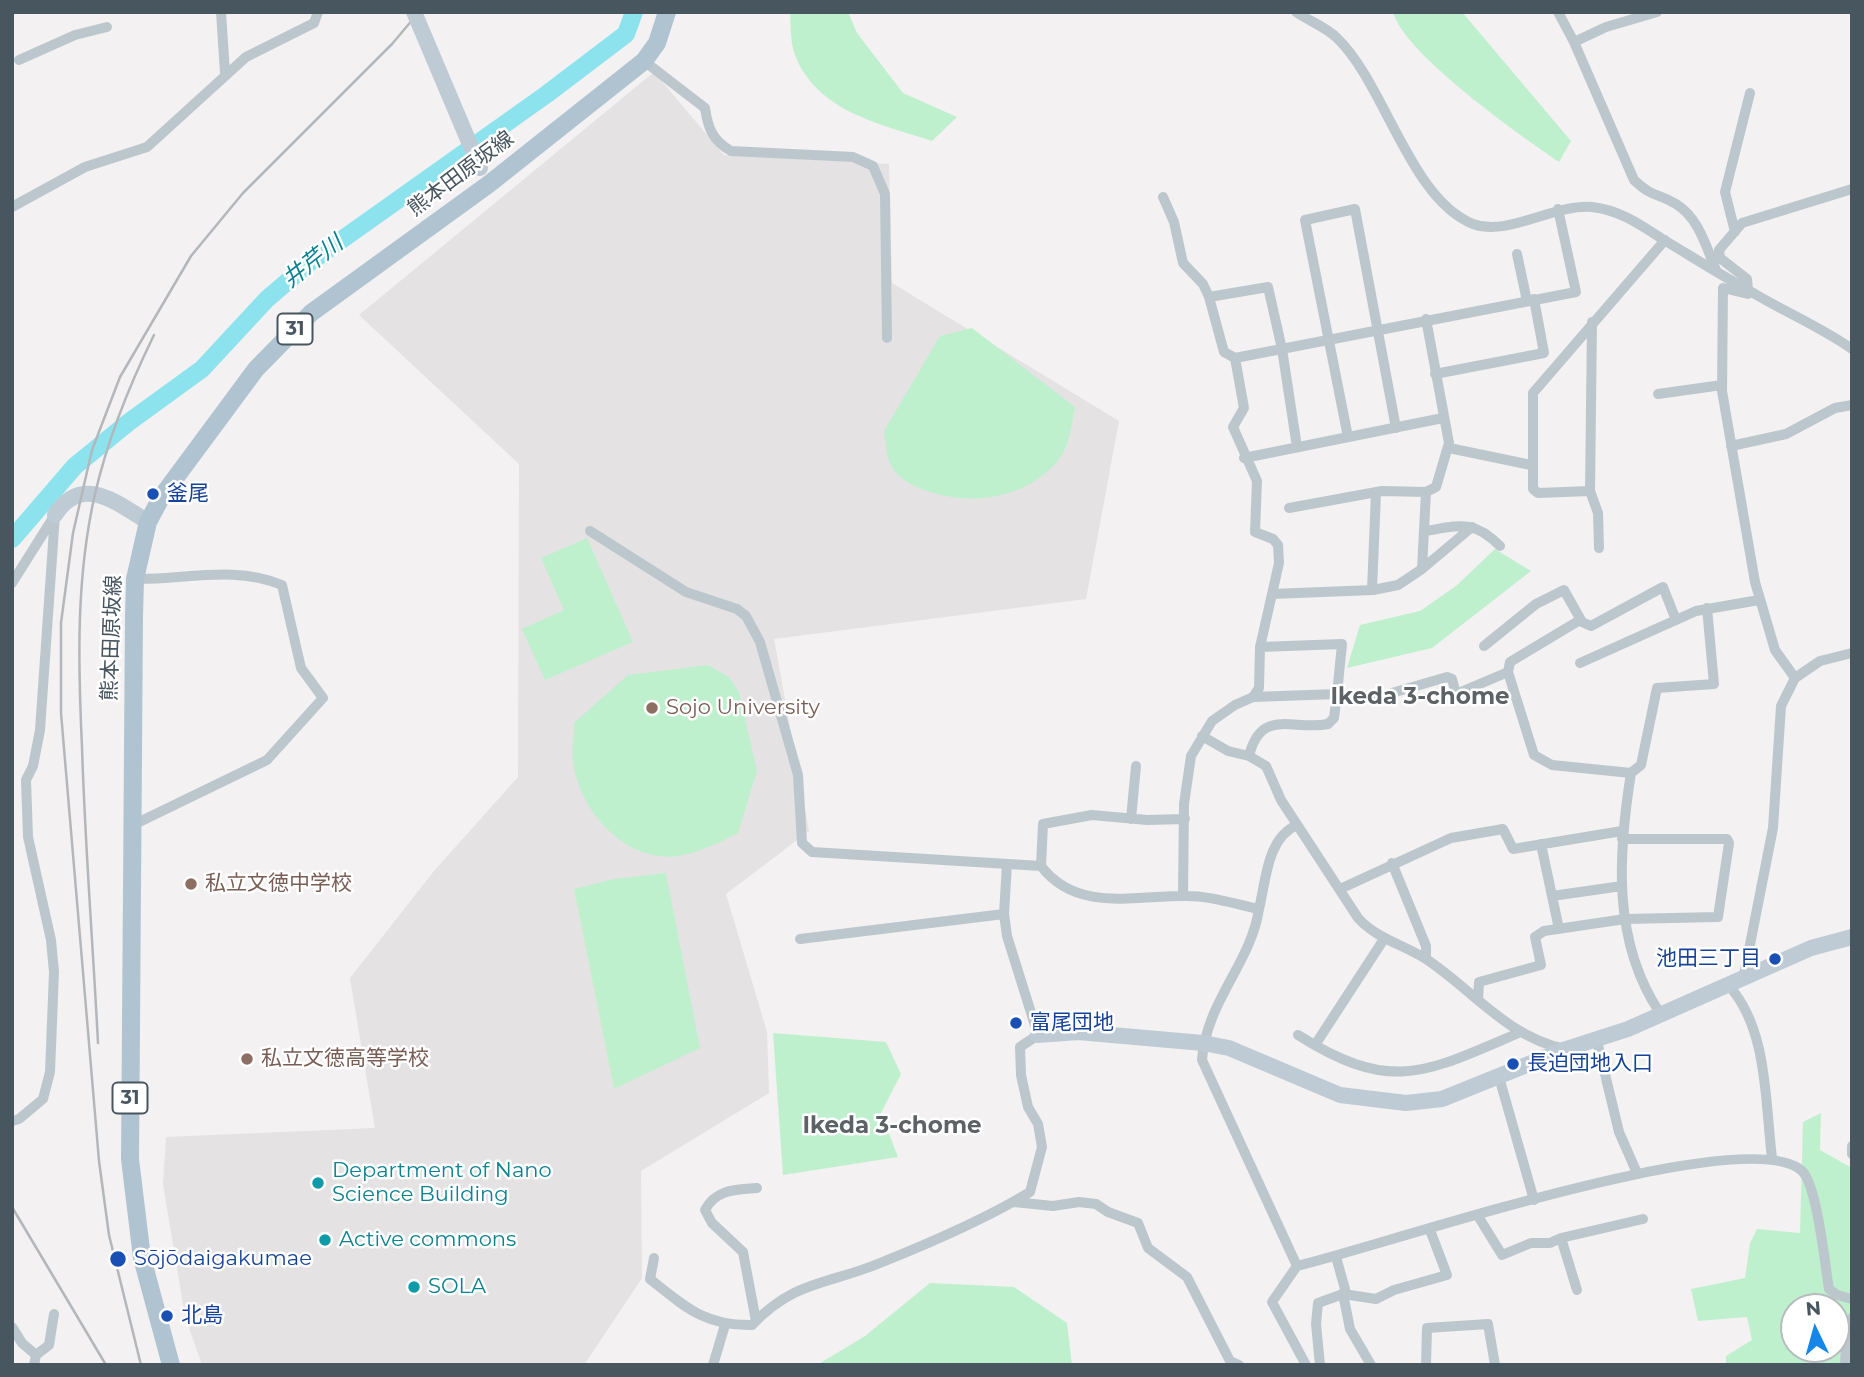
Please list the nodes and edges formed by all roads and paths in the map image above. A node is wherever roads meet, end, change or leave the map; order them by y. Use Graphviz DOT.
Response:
graph roads {
  1 [pos="220,12"];
  2 [pos="318,12"];
  3 [pos="414,12"];
  4 [pos="667,12"];
  5 [pos="1297,12"];
  6 [pos="1558,12"];
  7 [pos="1657,12"];
  8 [pos="107,27"];
  9 [pos="1574,42"];
  10 [pos="19,60"];
  11 [pos="644,61"];
  12 [pos="225,74"];
  13 [pos="1750,93"];
  14 [pos="485,176"];
  15 [pos="1852,189"];
  16 [pos="1163,197"];
  17 [pos="12,206"];
  18 [pos="1558,209"];
  19 [pos="1735,232"];
  20 [pos="1665,240"];
  21 [pos="1517,254"];
  22 [pos="1716,270"];
  23 [pos="1748,290"];
  24 [pos="1758,296"];
  25 [pos="1209,297"];
  26 [pos="1530,300"];
  27 [pos="1426,319"];
  28 [pos="1592,322"];
  29 [pos="1376,329"];
  30 [pos="887,338"];
  31 [pos="1329,339"];
  32 [pos="1282,349"];
  33 [pos="1852,349"];
  34 [pos="1235,358"];
  35 [pos="1435,374"];
  36 [pos="1722,385"];
  37 [pos="1658,394"];
  38 [pos="1852,405"];
  39 [pos="1443,418"];
  40 [pos="1395,428"];
  41 [pos="1348,437"];
  42 [pos="1731,446"];
  43 [pos="1297,447"];
  44 [pos="1449,448"];
  45 [pos="1244,458"];
  46 [pos="1531,465"];
  47 [pos="1590,491"];
  48 [pos="1426,492"];
  49 [pos="1376,493"];
  50 [pos="1289,508"];
  51 [pos="55,515"];
  52 [pos="148,522"];
  53 [pos="1472,527"];
  54 [pos="590,531"];
  55 [pos="1426,531"];
  56 [pos="1500,546"];
  57 [pos="1599,548"];
  58 [pos="1422,569"];
  59 [pos="135,579"];
  60 [pos="12,583"];
  61 [pos="1372,590"];
  62 [pos="1272,594"];
  63 [pos="1759,600"];
  64 [pos="1707,608"];
  65 [pos="1580,620"];
  66 [pos="1676,620"];
  67 [pos="1485,646"];
  68 [pos="1260,647"];
  69 [pos="1852,653"];
  70 [pos="1580,663"];
  71 [pos="1508,671"];
  72 [pos="1795,678"];
  73 [pos="1337,694"];
  74 [pos="1252,697"];
  75 [pos="1378,697"];
  76 [pos="1202,736"];
  77 [pos="1249,755"];
  78 [pos="1136,766"];
  79 [pos="1631,773"];
  80 [pos="1131,819"];
  81 [pos="1185,819"];
  82 [pos="1297,825"];
  83 [pos="131,826"];
  84 [pos="1622,835"];
  85 [pos="1541,844"];
  86 [pos="1392,863"];
  87 [pos="1007,864"];
  88 [pos="1041,866"];
  89 [pos="1622,887"];
  90 [pos="1340,889"];
  91 [pos="1183,896"];
  92 [pos="1552,896"];
  93 [pos="1259,909"];
  94 [pos="1004,914"];
  95 [pos="1625,919"];
  96 [pos="1559,929"];
  97 [pos="1852,937"];
  98 [pos="800,939"];
  99 [pos="1384,939"];
  100 [pos="1426,959"];
  101 [pos="1736,983"];
  102 [pos="1478,1000"];
  103 [pos="1660,1013"];
  104 [pos="1521,1032"];
  105 [pos="1038,1035"];
  106 [pos="1298,1035"];
  107 [pos="1597,1041"];
  108 [pos="1203,1043"];
  109 [pos="1315,1045"];
  110 [pos="1566,1049"];
  111 [pos="1499,1077"];
  112 [pos="12,1121"];
  113 [pos="1852,1146"];
  114 [pos="1852,1154"];
  115 [pos="1772,1158"];
  116 [pos="1637,1173"];
  117 [pos="757,1188"];
  118 [pos="1534,1200"];
  119 [pos="1014,1202"];
  120 [pos="1478,1216"];
  121 [pos="1643,1219"];
  122 [pos="1430,1230"];
  123 [pos="1561,1238"];
  124 [pos="1336,1257"];
  125 [pos="654,1258"];
  126 [pos="1297,1266"];
  127 [pos="1577,1290"];
  128 [pos="1343,1294"];
  129 [pos="1852,1299"];
  130 [pos="54,1314"];
  131 [pos="1852,1318"];
  132 [pos="756,1321"];
  133 [pos="725,1325"];
  134 [pos="12,1327"];
  135 [pos="35,1360"];
  136 [pos="1232,1364"];
  137 [pos="171,1365"];
  138 [pos="713,1365"];
  139 [pos="1306,1365"];
  140 [pos="1320,1365"];
  141 [pos="1371,1365"];
  142 [pos="1426,1365"];
  143 [pos="1495,1365"];
  144 [pos="1845,1365"];
  1 -- 12 [label="street"];
  2 -- 12 [label="street"];
  3 -- 14 [label="street, bridge"];
  4 -- 11 [label="main road, 熊本田原坂線 / 31"];
  5 -- 18 [label="street"];
  6 -- 9 [label="street"];
  7 -- 9 [label="street"];
  8 -- 10 [label="street"];
  9 -- 22 [label="street"];
  11 -- 14 [label="main road, 熊本田原坂線 / 31"];
  11 -- 30 [label="street"];
  12 -- 17 [label="street"];
  13 -- 19 [label="street"];
  14 -- 52 [label="main road, 熊本田原坂線 / 31"];
  15 -- 19 [label="street"];
  16 -- 25 [label="street"];
  18 -- 20 [label="street"];
  18 -- 26 [label="street"];
  19 -- 23 [label="street"];
  20 -- 22 [label="street"];
  20 -- 28 [label="street"];
  21 -- 26 [label="street"];
  22 -- 23 [label="street"];
  23 -- 24 [label="street"];
  24 -- 33 [label="street"];
  24 -- 36 [label="street"];
  25 -- 32 [label="street"];
  25 -- 34 [label="street"];
  26 -- 27 [label="street"];
  26 -- 35 [label="street"];
  27 -- 29 [label="street"];
  27 -- 35 [label="street"];
  28 -- 46 [label="street"];
  28 -- 47 [label="street"];
  29 -- 31 [label="street"];
  29 -- 31 [label="street"];
  29 -- 40 [label="street"];
  31 -- 32 [label="street"];
  31 -- 41 [label="street"];
  32 -- 34 [label="street"];
  32 -- 43 [label="street"];
  34 -- 45 [label="street"];
  35 -- 39 [label="street"];
  36 -- 37 [label="street"];
  36 -- 42 [label="street"];
  38 -- 42 [label="street"];
  39 -- 40 [label="street"];
  39 -- 44 [label="street"];
  40 -- 41 [label="street"];
  41 -- 43 [label="street"];
  42 -- 63 [label="street"];
  43 -- 45 [label="street"];
  44 -- 46 [label="street"];
  44 -- 48 [label="street"];
  45 -- 62 [label="street"];
  46 -- 47 [label="street"];
  47 -- 57 [label="street"];
  48 -- 49 [label="street"];
  48 -- 55 [label="street"];
  49 -- 50 [label="street"];
  49 -- 61 [label="street"];
  51 -- 52 [label="street"];
  51 -- 60 [label="street"];
  51 -- 112 [label="street"];
  52 -- 59 [label="main road, 熊本田原坂線 / 31"];
  53 -- 55 [label="street"];
  53 -- 56 [label="street"];
  53 -- 58 [label="street"];
  54 -- 87 [label="street"];
  55 -- 58 [label="street"];
  58 -- 61 [label="street"];
  59 -- 83 [label="main road, 熊本田原坂線 / 31"];
  59 -- 83 [label="street"];
  61 -- 62 [label="street"];
  62 -- 68 [label="street"];
  63 -- 64 [label="street"];
  63 -- 72 [label="street"];
  64 -- 66 [label="street"];
  64 -- 79 [label="street"];
  65 -- 66 [label="street"];
  65 -- 67 [label="street"];
  65 -- 71 [label="street"];
  66 -- 70 [label="street"];
  68 -- 73 [label="street"];
  68 -- 74 [label="street"];
  69 -- 72 [label="street"];
  71 -- 75 [label="street"];
  71 -- 79 [label="street"];
  72 -- 101 [label="street"];
  73 -- 74 [label="street"];
  73 -- 77 [label="street"];
  74 -- 76 [label="street"];
  76 -- 77 [label="street"];
  76 -- 81 [label="street"];
  77 -- 82 [label="street"];
  78 -- 80 [label="street"];
  79 -- 84 [label="street"];
  80 -- 81 [label="street"];
  80 -- 88 [label="street"];
  81 -- 91 [label="street"];
  82 -- 90 [label="street"];
  82 -- 93 [label="street"];
  83 -- 137 [label="main road, 熊本田原坂線 / 31"];
  84 -- 85 [label="street"];
  84 -- 89 [label="street"];
  84 -- 95 [label="street"];
  85 -- 86 [label="street"];
  85 -- 92 [label="street"];
  86 -- 90 [label="street"];
  86 -- 100 [label="street"];
  87 -- 88 [label="street"];
  87 -- 94 [label="street"];
  88 -- 91 [label="street"];
  89 -- 92 [label="street"];
  89 -- 95 [label="street"];
  90 -- 99 [label="street"];
  91 -- 93 [label="street"];
  92 -- 96 [label="street"];
  93 -- 108 [label="street"];
  94 -- 98 [label="street"];
  94 -- 105 [label="street"];
  95 -- 96 [label="street"];
  95 -- 103 [label="street"];
  96 -- 102 [label="street"];
  97 -- 101 [label="street"];
  99 -- 100 [label="street"];
  99 -- 109 [label="street"];
  100 -- 102 [label="street"];
  101 -- 103 [label="street"];
  101 -- 115 [label="street"];
  102 -- 104 [label="street"];
  103 -- 107 [label="street"];
  104 -- 109 [label="street"];
  104 -- 110 [label="street"];
  105 -- 108 [label="street"];
  105 -- 119 [label="street"];
  106 -- 109 [label="street"];
  107 -- 110 [label="street"];
  107 -- 116 [label="street"];
  108 -- 111 [label="street"];
  108 -- 126 [label="street"];
  110 -- 111 [label="street"];
  111 -- 118 [label="street"];
  113 -- 114 [label="street"];
  115 -- 116 [label="street"];
  115 -- 129 [label="street"];
  116 -- 118 [label="street"];
  117 -- 132 [label="street"];
  118 -- 120 [label="street"];
  119 -- 132 [label="street"];
  119 -- 136 [label="street"];
  120 -- 122 [label="street"];
  120 -- 123 [label="street"];
  121 -- 123 [label="street"];
  122 -- 124 [label="street"];
  122 -- 128 [label="street"];
  123 -- 127 [label="street"];
  124 -- 126 [label="street"];
  124 -- 128 [label="street"];
  125 -- 133 [label="street"];
  126 -- 139 [label="street"];
  128 -- 140 [label="street"];
  128 -- 141 [label="street"];
  130 -- 135 [label="street"];
  131 -- 144 [label="street"];
  132 -- 133 [label="street"];
  133 -- 138 [label="street"];
  134 -- 135 [label="street"];
  142 -- 143 [label="street"];
}
